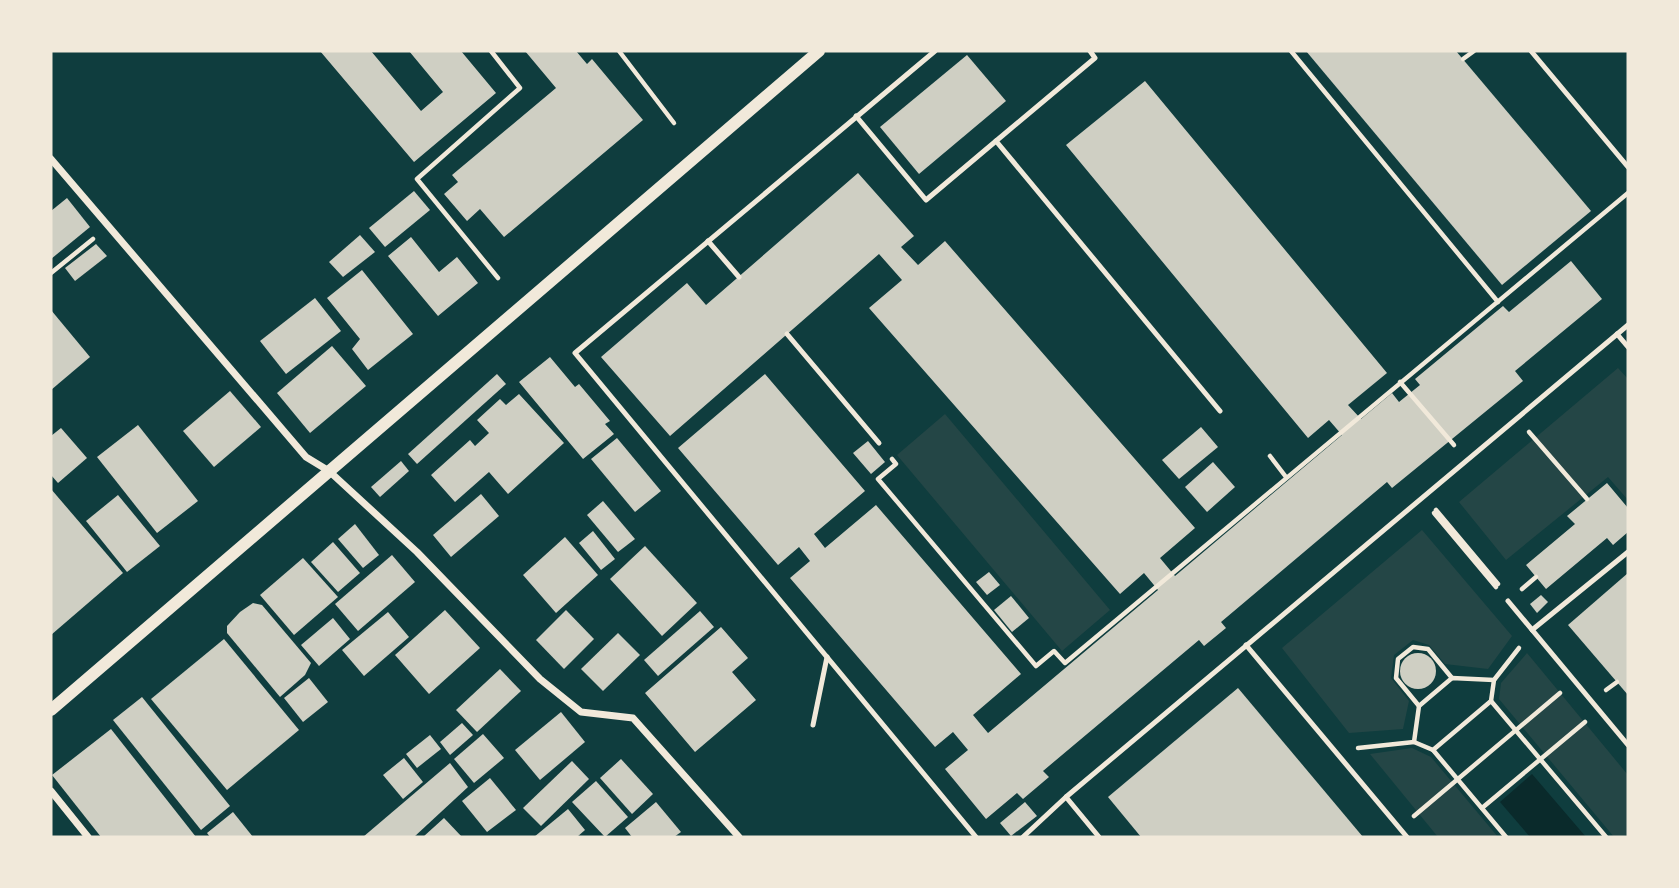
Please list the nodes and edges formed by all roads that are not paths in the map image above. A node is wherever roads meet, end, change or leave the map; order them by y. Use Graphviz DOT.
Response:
graph roads {
  1 [pos="819,51"];
  2 [pos="935,51"];
  3 [pos="1090,51"];
  4 [pos="1531,51"];
  5 [pos="856,117"];
  6 [pos="996,141"];
  7 [pos="51,159"];
  8 [pos="1628,167"];
  9 [pos="708,241"];
  10 [pos="738,277"];
  11 [pos="1628,324"];
  12 [pos="787,334"];
  13 [pos="1617,334"];
  14 [pos="1628,347"];
  15 [pos="1220,411"];
  16 [pos="879,443"];
  17 [pos="329,471"];
  18 [pos="1628,552"];
  19 [pos="1508,601"];
  20 [pos="1532,630"];
  21 [pos="1246,645"];
  22 [pos="827,657"];
  23 [pos="51,710"];
  24 [pos="813,725"];
  25 [pos="1628,746"];
  26 [pos="51,790"];
  27 [pos="1066,797"];
  28 [pos="88,837"];
  29 [pos="739,837"];
  30 [pos="975,837"];
  31 [pos="1023,837"];
  32 [pos="1099,837"];
  33 [pos="1407,837"];
  1 -- 17 [label="street"];
  2 -- 5 [label="lane"];
  3 -- 6 [label="lane"];
  4 -- 8 [label="lane"];
  5 -- 6 [label="lane"];
  5 -- 9 [label="lane"];
  6 -- 15 [label="lane"];
  7 -- 17 [label="street"];
  9 -- 10 [label="lane"];
  9 -- 22 [label="lane"];
  11 -- 13 [label="lane"];
  12 -- 16 [label="lane"];
  13 -- 14 [label="lane"];
  13 -- 21 [label="lane"];
  17 -- 23 [label="street"];
  17 -- 29 [label="street"];
  18 -- 20 [label="lane"];
  19 -- 20 [label="lane"];
  20 -- 25 [label="lane"];
  21 -- 27 [label="lane"];
  21 -- 33 [label="lane"];
  22 -- 24 [label="lane"];
  22 -- 30 [label="lane"];
  26 -- 28 [label="street"];
  27 -- 31 [label="lane"];
  27 -- 32 [label="lane"];
}
